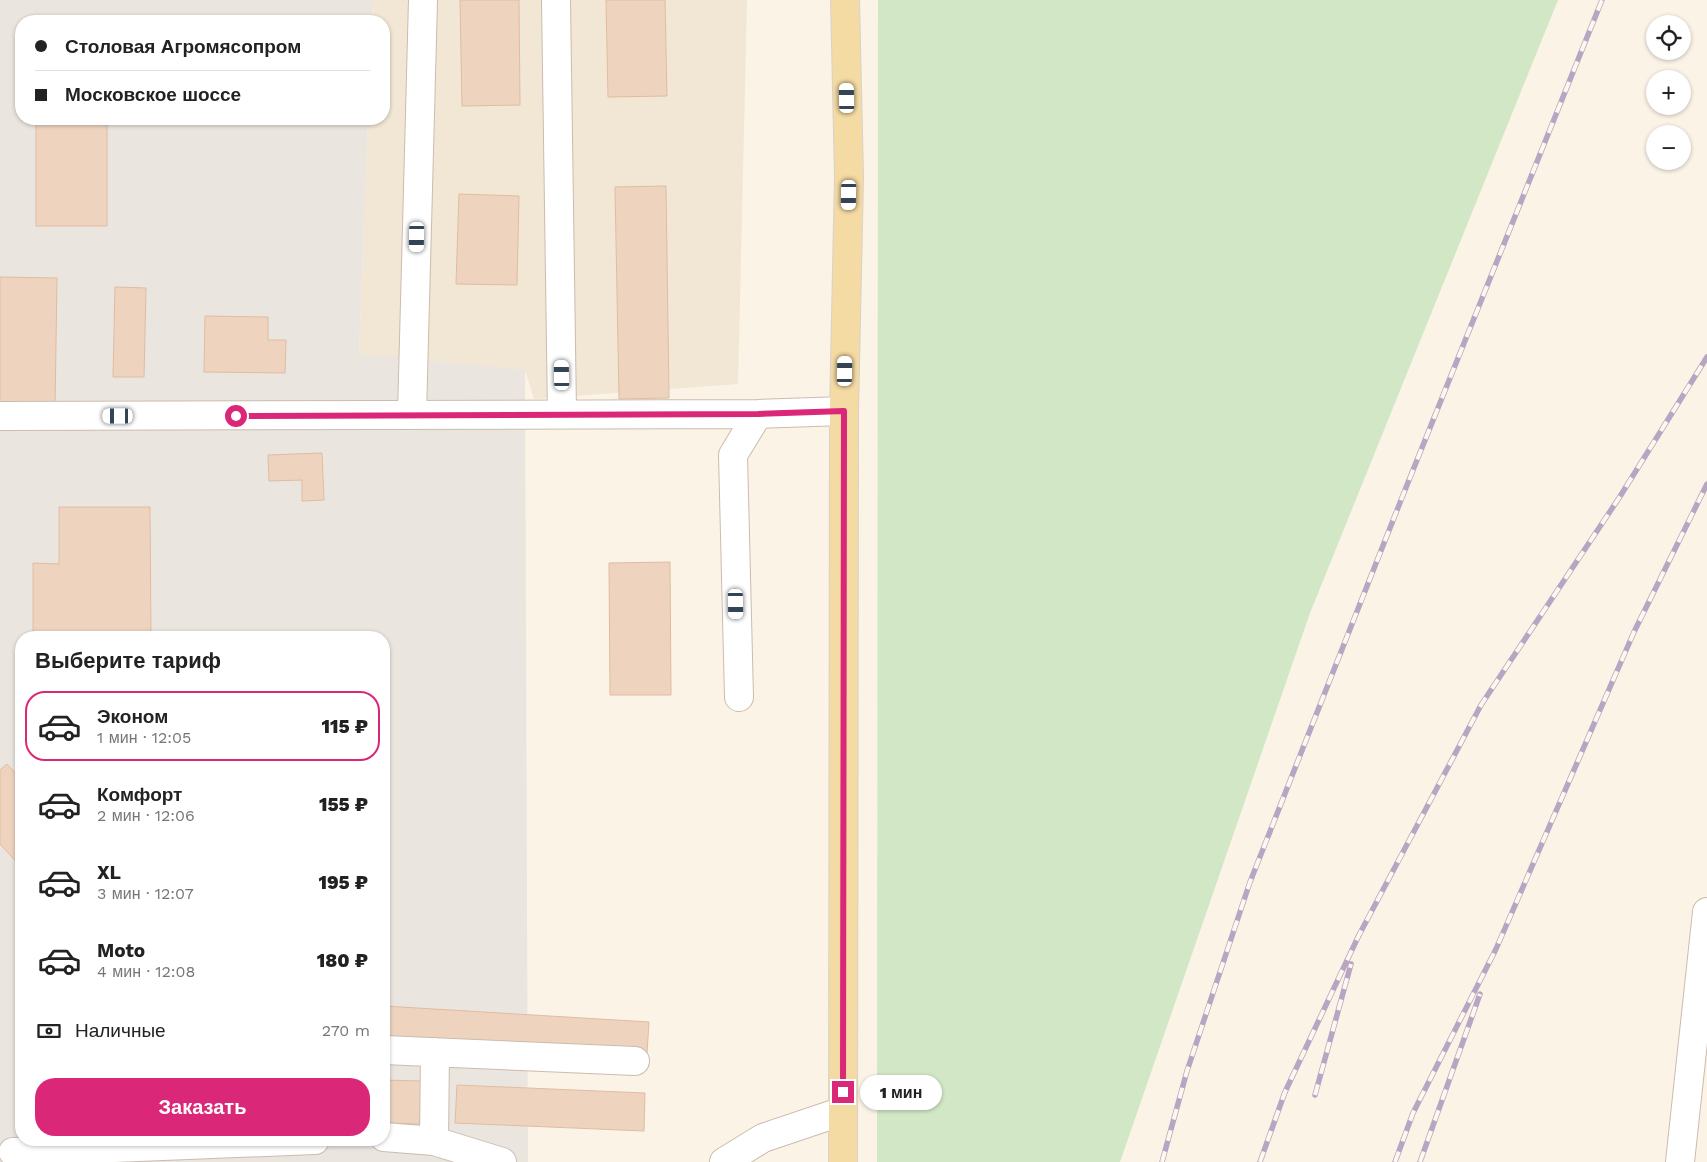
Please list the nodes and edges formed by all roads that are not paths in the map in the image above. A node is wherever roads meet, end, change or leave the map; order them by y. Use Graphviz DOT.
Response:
graph roads {
  1 [pos="423,0"];
  2 [pos="556,0"];
  3 [pos="845,0"];
  4 [pos="844,411"];
  5 [pos="562,414"];
  6 [pos="758,414"];
  7 [pos="412,415"];
  8 [pos="0,416"];
  9 [pos="739,697"];
  10 [pos="1707,912"];
  11 [pos="390,1050"];
  12 [pos="435,1052"];
  13 [pos="636,1061"];
  14 [pos="843,1112"];
  15 [pos="390,1137"];
  16 [pos="434,1141"];
  17 [pos="164,1146"];
  18 [pos="13,1152"];
  19 [pos="502,1162"];
  20 [pos="724,1162"];
  21 [pos="843,1162"];
  22 [pos="1680,1162"];
  1 -- 7 [label="street"];
  2 -- 5 [label="street"];
  3 -- 4 [label="main road"];
  4 -- 6 [label="street"];
  4 -- 14 [label="main road"];
  5 -- 6 [label="street"];
  5 -- 7 [label="street"];
  6 -- 9 [label="street"];
  7 -- 8 [label="street"];
  10 -- 22 [label="street"];
  11 -- 12 [label="street"];
  12 -- 13 [label="street"];
  12 -- 16 [label="street"];
  14 -- 20 [label="street"];
  14 -- 21 [label="main road"];
  15 -- 16 [label="street"];
  16 -- 19 [label="street"];
  17 -- 18 [label="street"];
}
